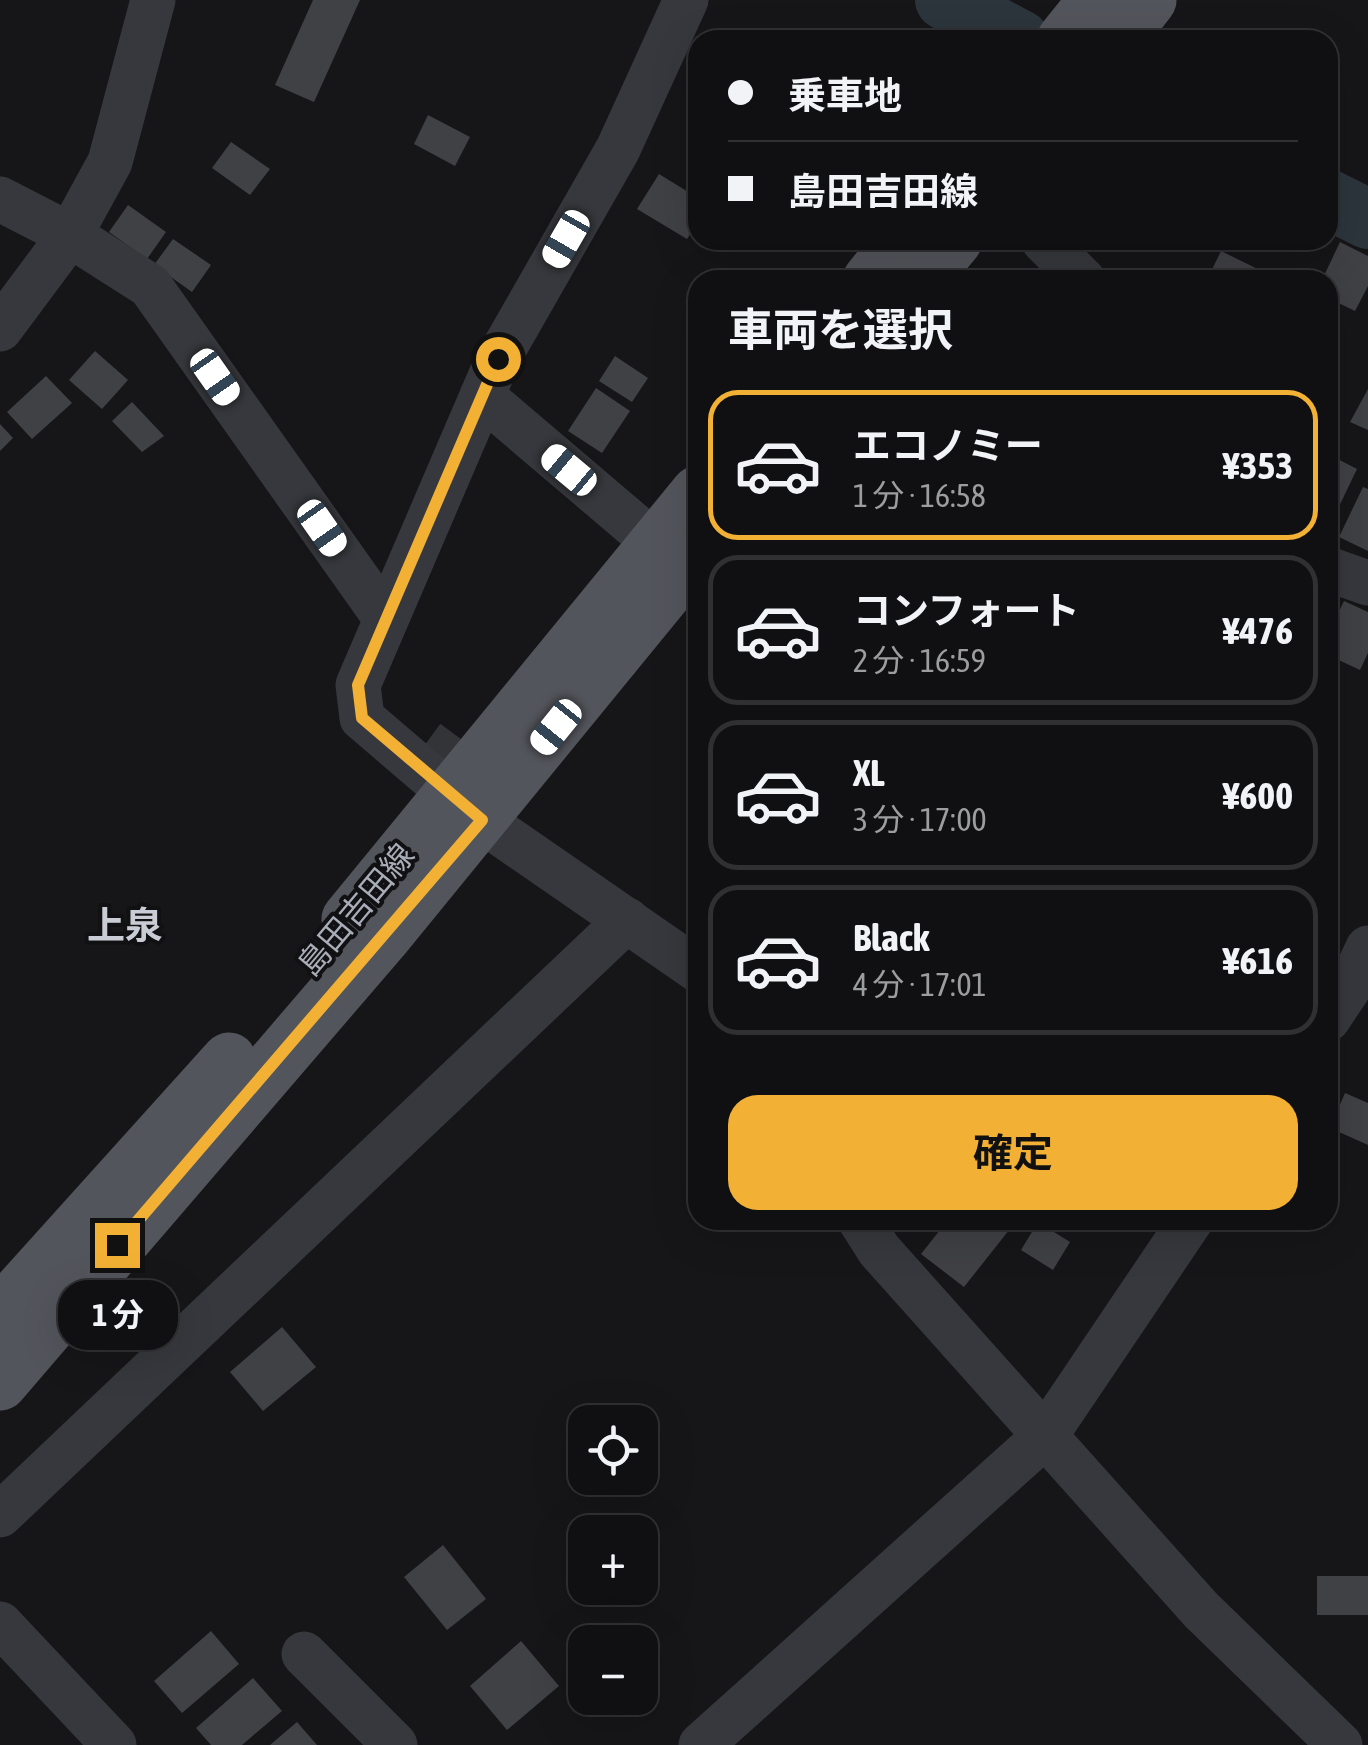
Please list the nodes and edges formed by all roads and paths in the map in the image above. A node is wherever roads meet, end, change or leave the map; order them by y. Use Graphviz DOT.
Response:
graph roads {
  1 [pos="153,0"];
  2 [pos="686,0"];
  3 [pos="0,199"];
  4 [pos="70,236"];
  5 [pos="894,250"];
  6 [pos="947,250"];
  7 [pos="1053,250"];
  8 [pos="878,270"];
  9 [pos="930,270"];
  10 [pos="1073,270"];
  11 [pos="0,329"];
  12 [pos="482,396"];
  13 [pos="434,510"];
  14 [pos="683,563"];
  15 [pos="1338,572"];
  16 [pos="1368,583"];
  17 [pos="386,619"];
  18 [pos="428,742"];
  19 [pos="466,808"];
  20 [pos="536,820"];
  21 [pos="627,920"];
  22 [pos="688,949"];
  23 [pos="688,951"];
  24 [pos="866,1230"];
  25 [pos="1185,1230"];
  26 [pos="0,1314"];
  27 [pos="0,1383"];
  28 [pos="1046,1435"];
  29 [pos="0,1515"];
  30 [pos="0,1624"];
  31 [pos="304,1654"];
  32 [pos="114,1745"];
  33 [pos="395,1745"];
  34 [pos="701,1745"];
  35 [pos="1340,1745"];
  1 -- 4 [label="street"];
  2 -- 12 [label="street"];
  3 -- 4 [label="street"];
  4 -- 11 [label="street"];
  4 -- 17 [label="street"];
  5 -- 8 [label="main road"];
  6 -- 9 [label="main road"];
  7 -- 10 [label="street"];
  12 -- 13 [label="street"];
  12 -- 14 [label="street"];
  13 -- 17 [label="street"];
  13 -- 18 [label="street"];
  14 -- 19 [label="main road, 島田吉田線"];
  15 -- 16 [label="street"];
  17 -- 19 [label="street"];
  19 -- 21 [label="street"];
  19 -- 26 [label="main road, 島田吉田線"];
  19 -- 27 [label="main road, 島田吉田線"];
  20 -- 22 [label="street"];
  21 -- 23 [label="street"];
  21 -- 29 [label="street"];
  24 -- 28 [label="street"];
  25 -- 28 [label="street"];
  28 -- 34 [label="street"];
  28 -- 35 [label="street"];
  30 -- 32 [label="street"];
  31 -- 33 [label="street"];
}
